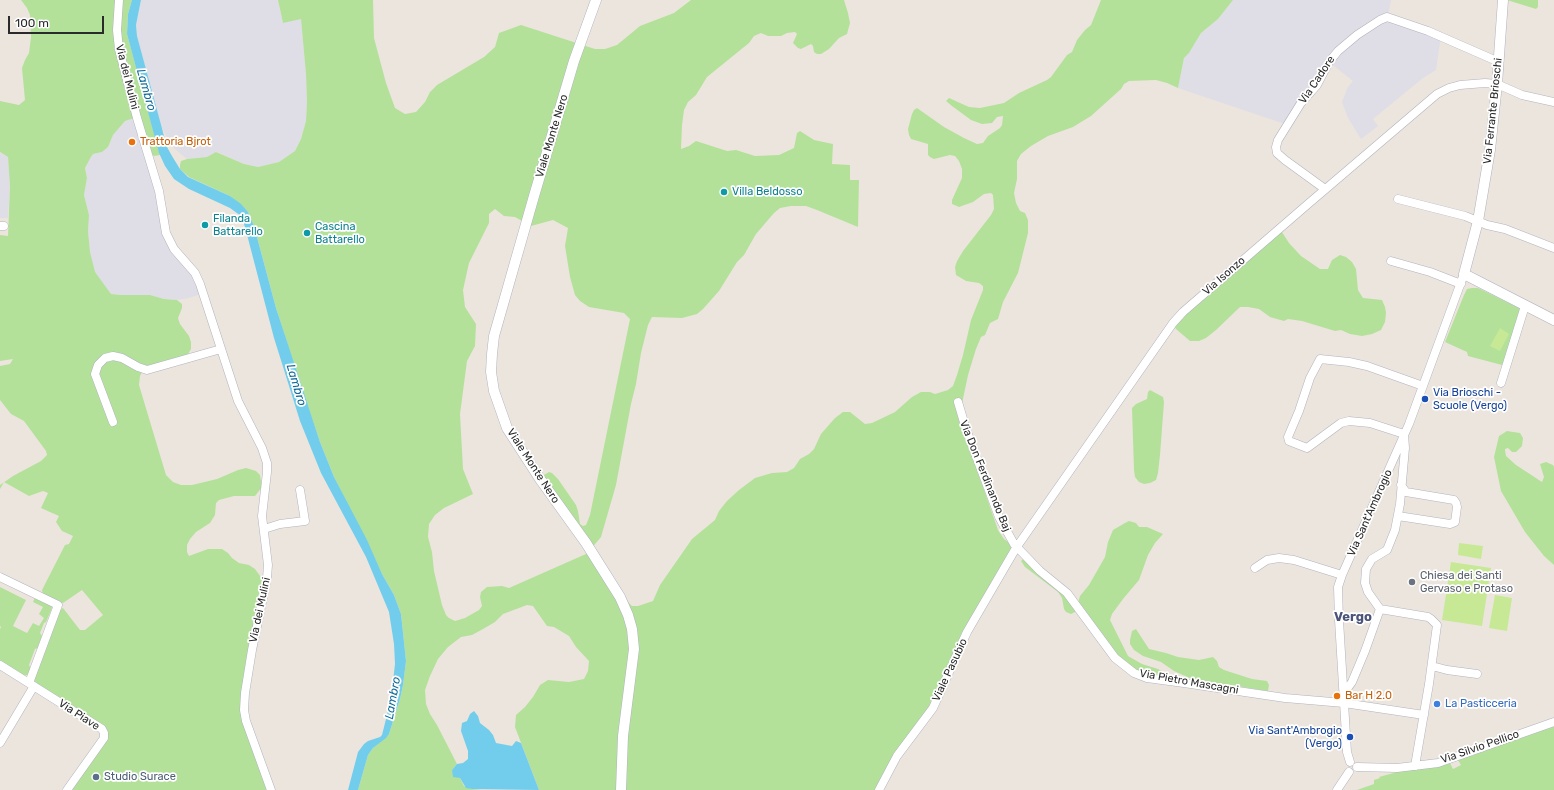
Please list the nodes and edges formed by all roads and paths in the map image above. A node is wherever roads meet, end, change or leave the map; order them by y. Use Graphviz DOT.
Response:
graph roads {
  1 [pos="119,0"];
  2 [pos="596,0"];
  3 [pos="1503,0"];
  4 [pos="1499,62"];
  5 [pos="1497,84"];
  6 [pos="1554,102"];
  7 [pos="1325,189"];
  8 [pos="1398,199"];
  9 [pos="1478,221"];
  10 [pos="1554,248"];
  11 [pos="1391,261"];
  12 [pos="1463,279"];
  13 [pos="1525,306"];
  14 [pos="1554,320"];
  15 [pos="221,349"];
  16 [pos="1501,383"];
  17 [pos="1423,386"];
  18 [pos="958,402"];
  19 [pos="113,422"];
  20 [pos="1404,434"];
  21 [pos="1401,484"];
  22 [pos="300,490"];
  23 [pos="1398,516"];
  24 [pos="264,529"];
  25 [pos="1016,548"];
  26 [pos="1255,568"];
  27 [pos="1342,576"];
  28 [pos="0,577"];
  29 [pos="1380,609"];
  30 [pos="1432,666"];
  31 [pos="1,667"];
  32 [pos="1477,674"];
  33 [pos="32,684"];
  34 [pos="1344,693"];
  35 [pos="1344,703"];
  36 [pos="1424,715"];
  37 [pos="1554,722"];
  38 [pos="0,743"];
  39 [pos="1350,762"];
  40 [pos="1415,766"];
  41 [pos="1357,767"];
  42 [pos="1349,772"];
  43 [pos="67,790"];
  44 [pos="270,790"];
  45 [pos="621,790"];
  46 [pos="879,790"];
  47 [pos="1337,790"];
  1 -- 15 [label="street, Via dei Mulini"];
  2 -- 45 [label="street, Viale Monte Nero"];
  3 -- 4 [label="street, Via Ferrante Brioschi"];
  4 -- 5 [label="street, Via Ferrante Brioschi"];
  4 -- 7 [label="street, Via Cadore"];
  5 -- 6 [label="street"];
  5 -- 7 [label="street, Via Isonzo"];
  5 -- 9 [label="street, Via Ferrante Brioschi"];
  7 -- 25 [label="street, Via Isonzo"];
  8 -- 9 [label="street"];
  9 -- 10 [label="street"];
  9 -- 12 [label="street, Via Ferrante Brioschi"];
  11 -- 12 [label="street"];
  12 -- 13 [label="street"];
  12 -- 17 [label="street, Via Sant'Ambrogio"];
  13 -- 14 [label="street"];
  13 -- 16 [label="street"];
  15 -- 19 [label="street"];
  15 -- 24 [label="street, Via dei Mulini"];
  17 -- 20 [label="street, Via Sant'Ambrogio"];
  17 -- 20 [label="street"];
  18 -- 25 [label="street, Via Don Ferdinando Baj"];
  20 -- 21 [label="street"];
  20 -- 27 [label="street, Via Sant'Ambrogio"];
  21 -- 23 [label="street"];
  21 -- 23 [label="street"];
  22 -- 24 [label="street"];
  23 -- 29 [label="street"];
  24 -- 44 [label="street, Via dei Mulini"];
  25 -- 35 [label="street, Via Pietro Mascagni"];
  25 -- 46 [label="street, Viale Pasubio"];
  26 -- 27 [label="street"];
  27 -- 34 [label="street, Via Sant'Ambrogio"];
  28 -- 33 [label="street"];
  29 -- 30 [label="street"];
  29 -- 34 [label="street"];
  30 -- 32 [label="street"];
  30 -- 36 [label="street"];
  31 -- 33 [label="street, Via Piave"];
  33 -- 38 [label="street"];
  33 -- 43 [label="street, Via Piave"];
  34 -- 35 [label="street, Via Sant'Ambrogio"];
  35 -- 36 [label="street, Via Pietro Mascagni"];
  35 -- 39 [label="street, Via Sant'Ambrogio"];
  36 -- 40 [label="street"];
  37 -- 40 [label="street, Via Silvio Pellico"];
  39 -- 41 [label="street"];
  39 -- 42 [label="street"];
  40 -- 41 [label="street, Via Silvio Pellico"];
  41 -- 42 [label="street"];
  42 -- 47 [label="street"];
}
